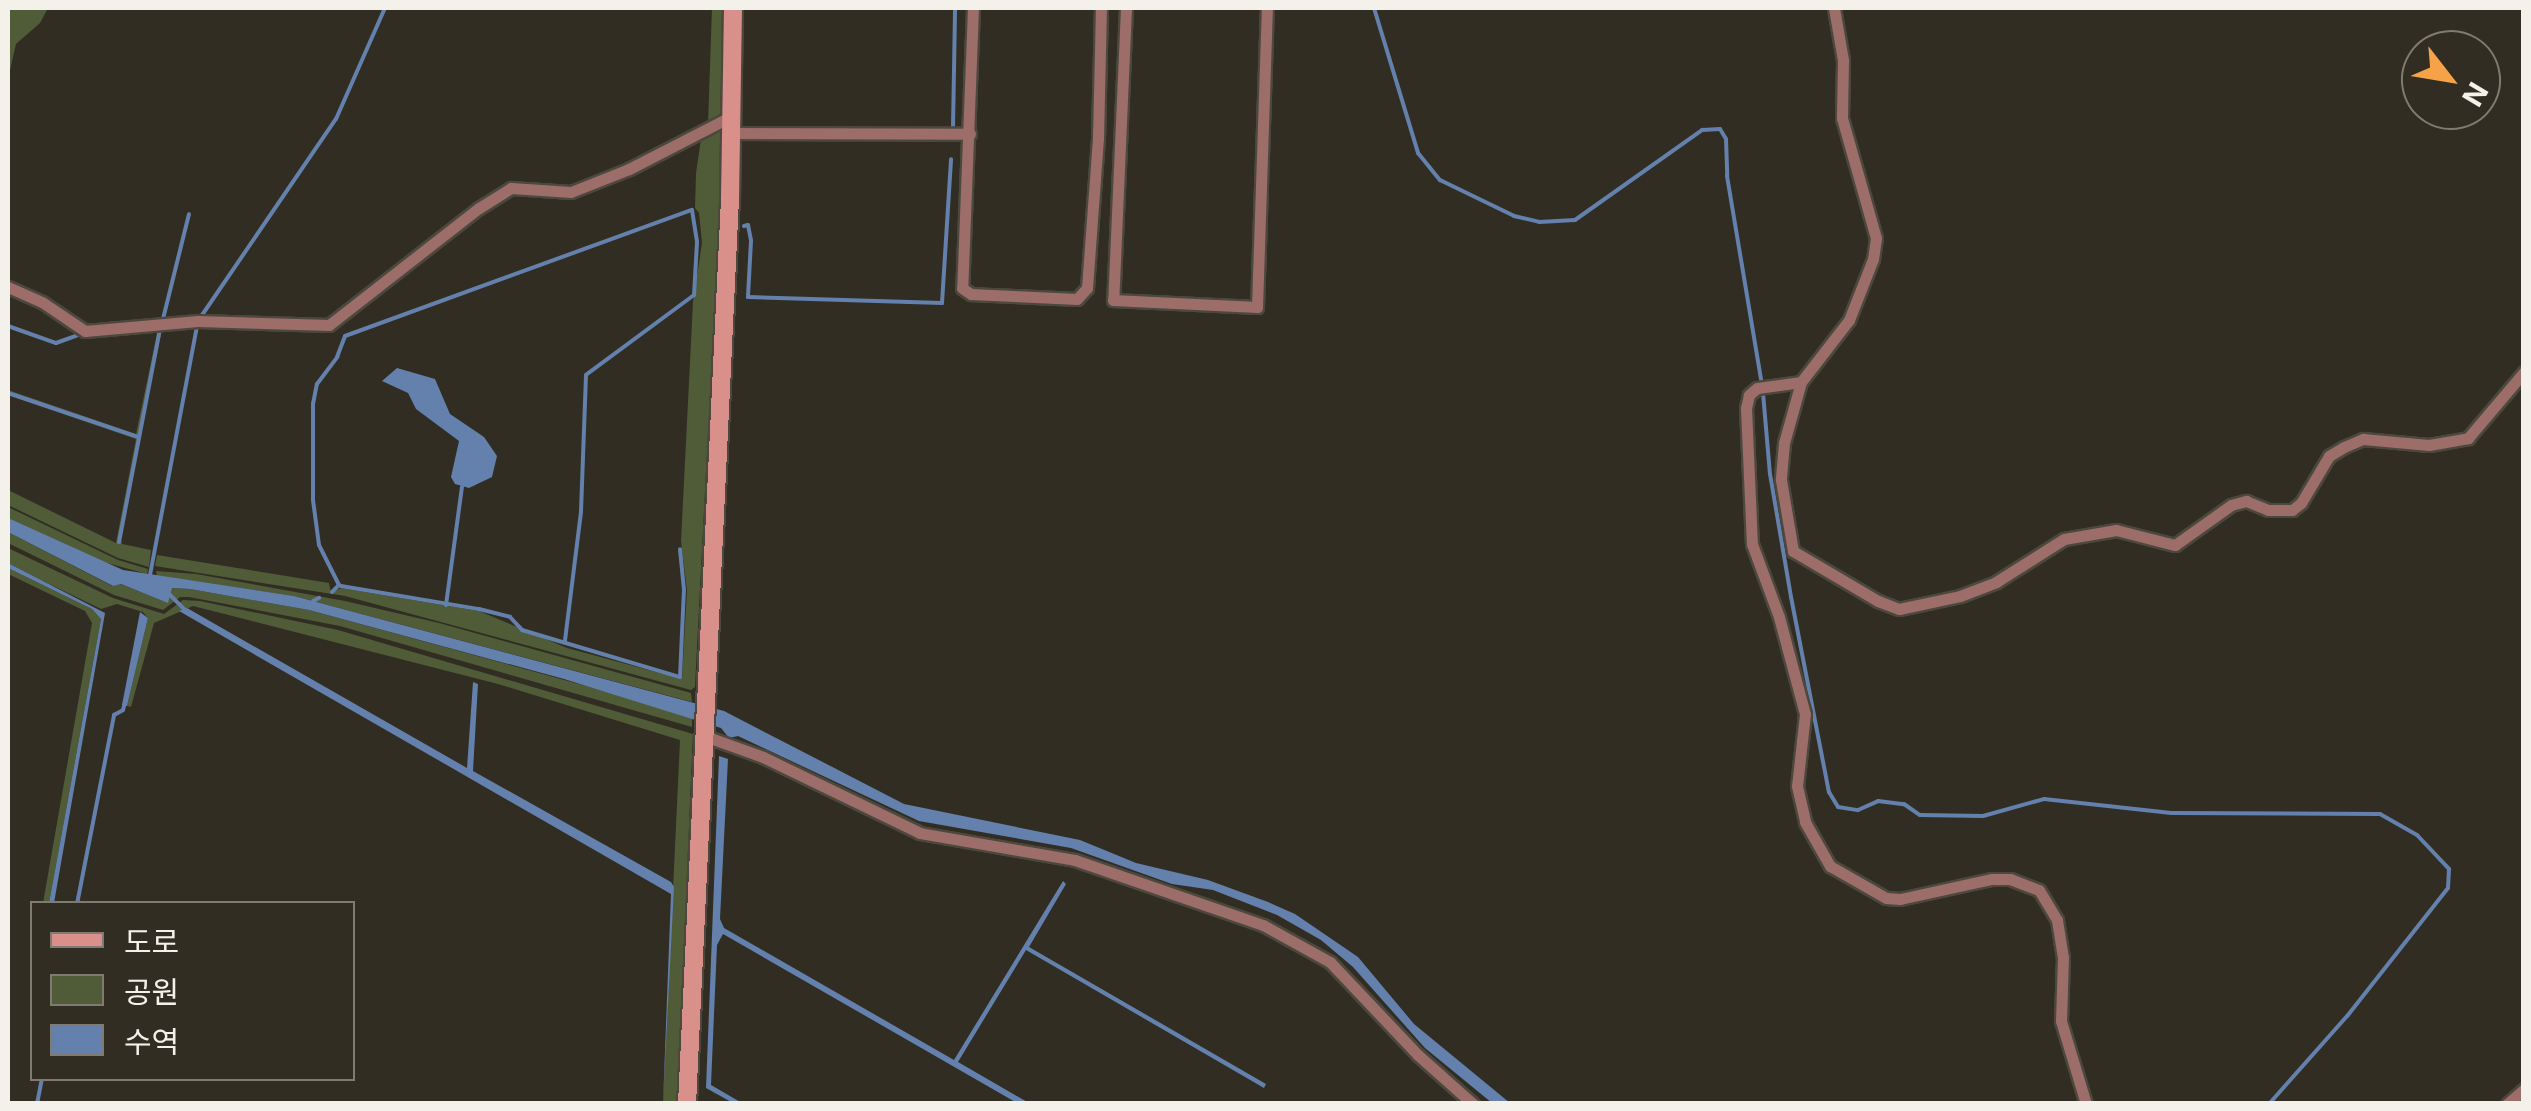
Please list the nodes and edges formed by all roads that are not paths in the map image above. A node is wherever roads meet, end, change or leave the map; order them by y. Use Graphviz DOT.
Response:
graph roads {
  1 [pos="732,8"];
  2 [pos="974,8"];
  3 [pos="1101,8"];
  4 [pos="1126,8"];
  5 [pos="1266,8"];
  6 [pos="1834,8"];
  7 [pos="1100,28"];
  8 [pos="1125,29"];
  9 [pos="731,124"];
  10 [pos="970,134"];
  11 [pos="1098,139"];
  12 [pos="1120,139"];
  13 [pos="1090,250"];
  14 [pos="1114,250"];
  15 [pos="8,287"];
  16 [pos="2524,372"];
  17 [pos="1802,382"];
  18 [pos="702,731"];
  19 [pos="2524,1090"];
  20 [pos="686,1104"];
  21 [pos="1473,1104"];
  22 [pos="2086,1104"];
  23 [pos="2507,1104"];
  1 -- 9 [label="main road"];
  2 -- 10 [label="street"];
  3 -- 7 [label="street"];
  4 -- 8 [label="street"];
  5 -- 14 [label="street"];
  6 -- 17 [label="street"];
  7 -- 8 [label="street"];
  7 -- 11 [label="street"];
  8 -- 12 [label="street"];
  9 -- 10 [label="street"];
  9 -- 15 [label="street"];
  9 -- 18 [label="main road"];
  10 -- 13 [label="street"];
  11 -- 12 [label="street"];
  11 -- 13 [label="street"];
  12 -- 14 [label="street"];
  13 -- 14 [label="street"];
  16 -- 17 [label="street"];
  17 -- 22 [label="street"];
  18 -- 20 [label="main road"];
  18 -- 21 [label="street"];
  19 -- 23 [label="street"];
}
